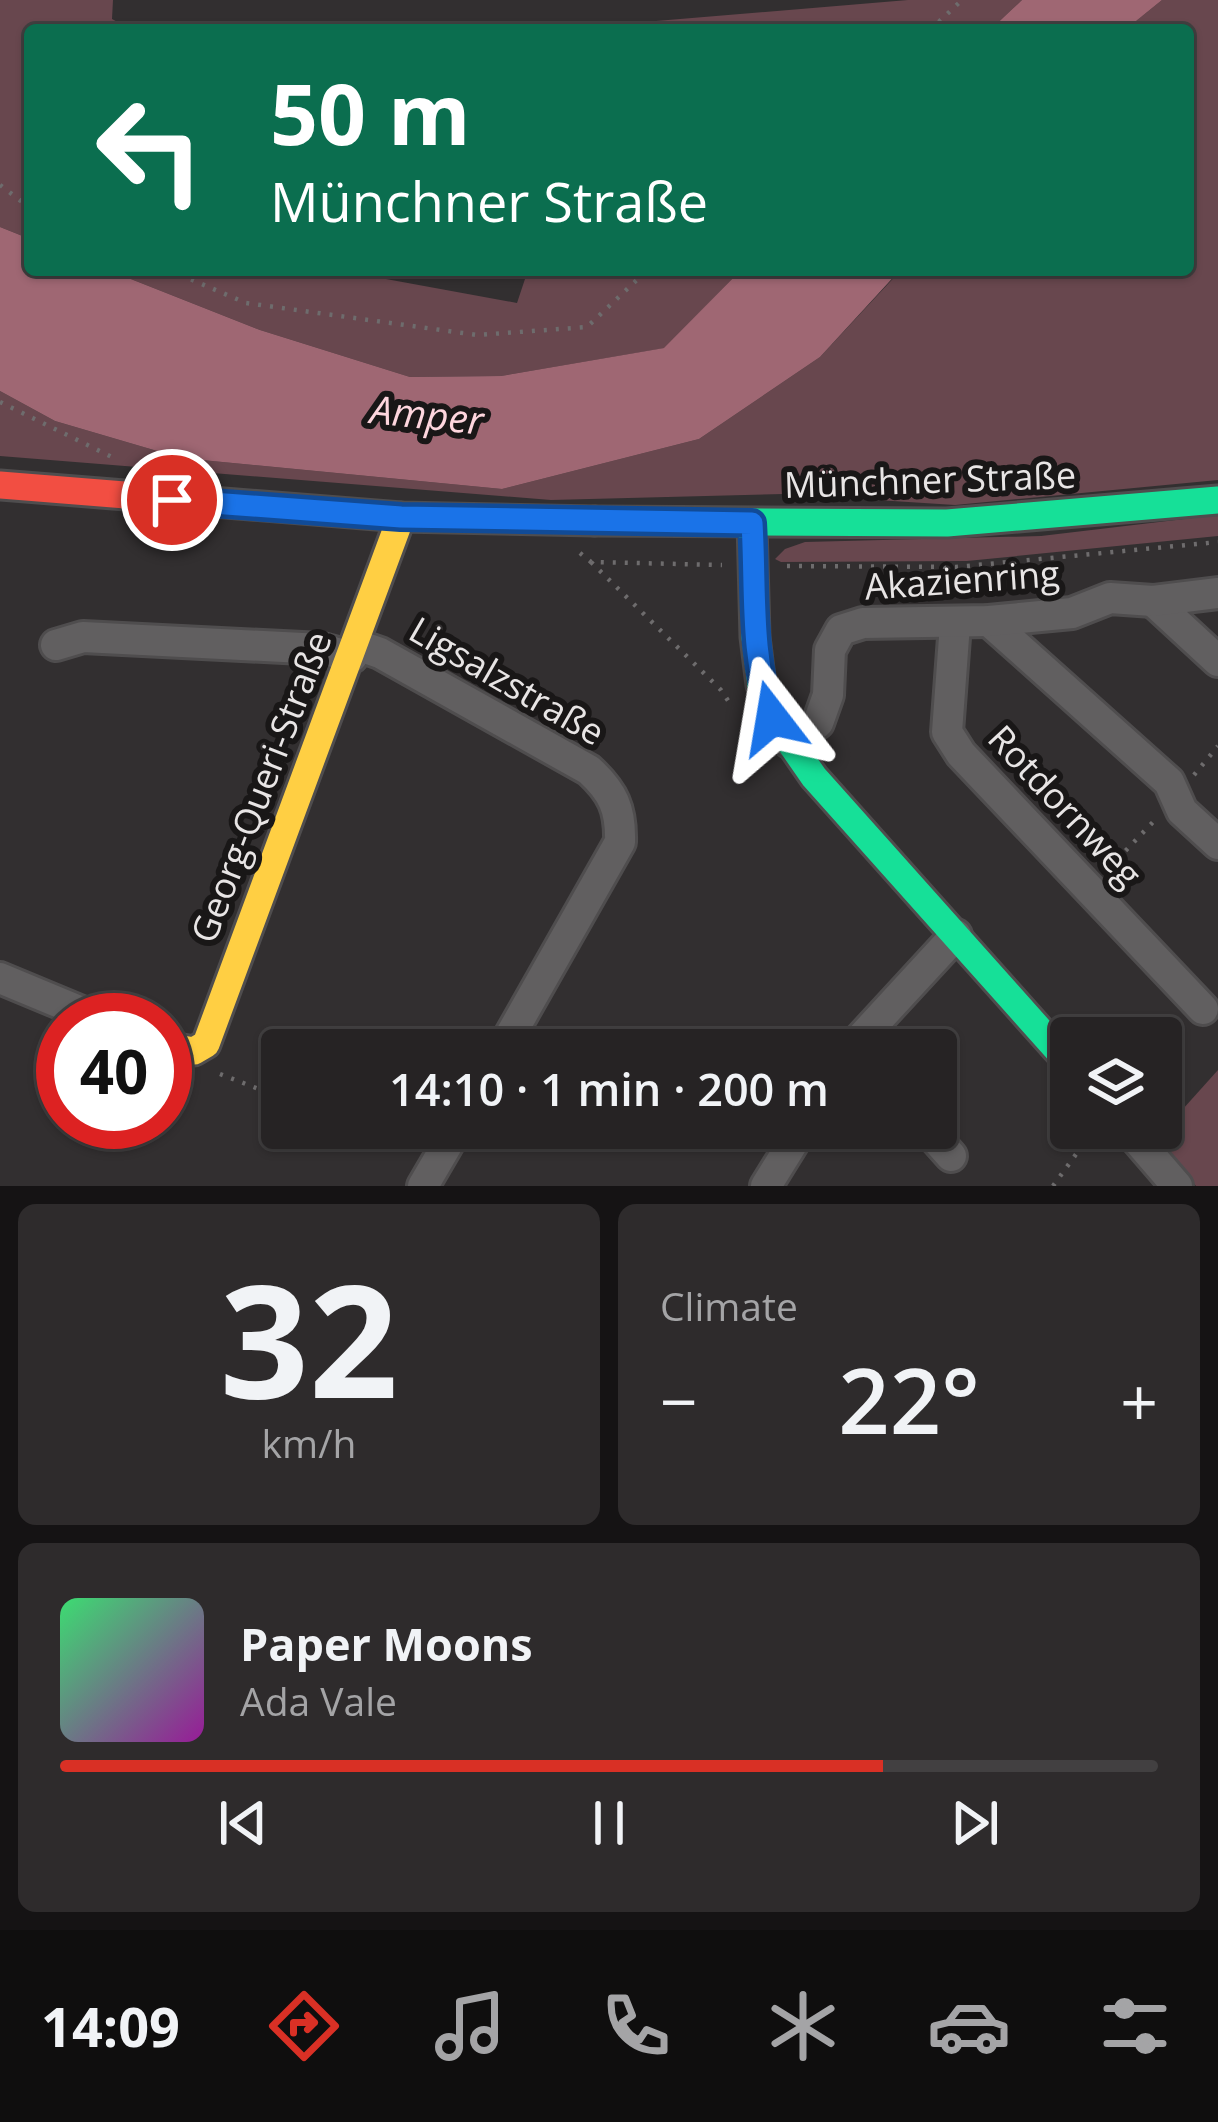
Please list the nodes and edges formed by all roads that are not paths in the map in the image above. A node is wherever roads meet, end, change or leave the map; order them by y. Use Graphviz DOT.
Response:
graph roads {
  1 [pos="0,485"];
  2 [pos="1217,500"];
  3 [pos="401,517"];
  4 [pos="752,523"];
  5 [pos="1218,593"];
  6 [pos="1153,602"];
  7 [pos="989,622"];
  8 [pos="955,624"];
  9 [pos="56,645"];
  10 [pos="354,651"];
  11 [pos="1218,661"];
  12 [pos="789,742"];
  13 [pos="1218,844"];
  14 [pos="956,935"];
  15 [pos="0,978"];
  16 [pos="36,993"];
  17 [pos="1203,1010"];
  18 [pos="514,1029"];
  19 [pos="870,1029"];
  20 [pos="1050,1041"];
  21 [pos="192,1051"];
  22 [pos="789,1149"];
  23 [pos="945,1149"];
  24 [pos="1145,1149"];
  25 [pos="951,1156"];
  26 [pos="766,1186"];
  27 [pos="1177,1186"];
  1 -- 3 [label="street, Münchner Straße"];
  2 -- 4 [label="street, Münchner Straße"];
  3 -- 4 [label="street, Münchner Straße"];
  3 -- 10 [label="street, Georg-Queri-Straße"];
  4 -- 12 [label="street"];
  5 -- 6 [label="street, Akazienring"];
  6 -- 7 [label="street, Akazienring"];
  6 -- 11 [label="street"];
  7 -- 8 [label="street, Akazienring"];
  7 -- 13 [label="street"];
  8 -- 12 [label="street, Akazienring"];
  8 -- 17 [label="street, Rotdornweg"];
  9 -- 10 [label="street, Ligsalzstraße"];
  10 -- 18 [label="street, Ligsalzstraße"];
  10 -- 21 [label="street, Georg-Queri-Straße"];
  12 -- 14 [label="street"];
  14 -- 19 [label="street"];
  14 -- 20 [label="street"];
  15 -- 16 [label="street"];
  22 -- 26 [label="street"];
  23 -- 25 [label="street"];
  24 -- 27 [label="street"];
}
